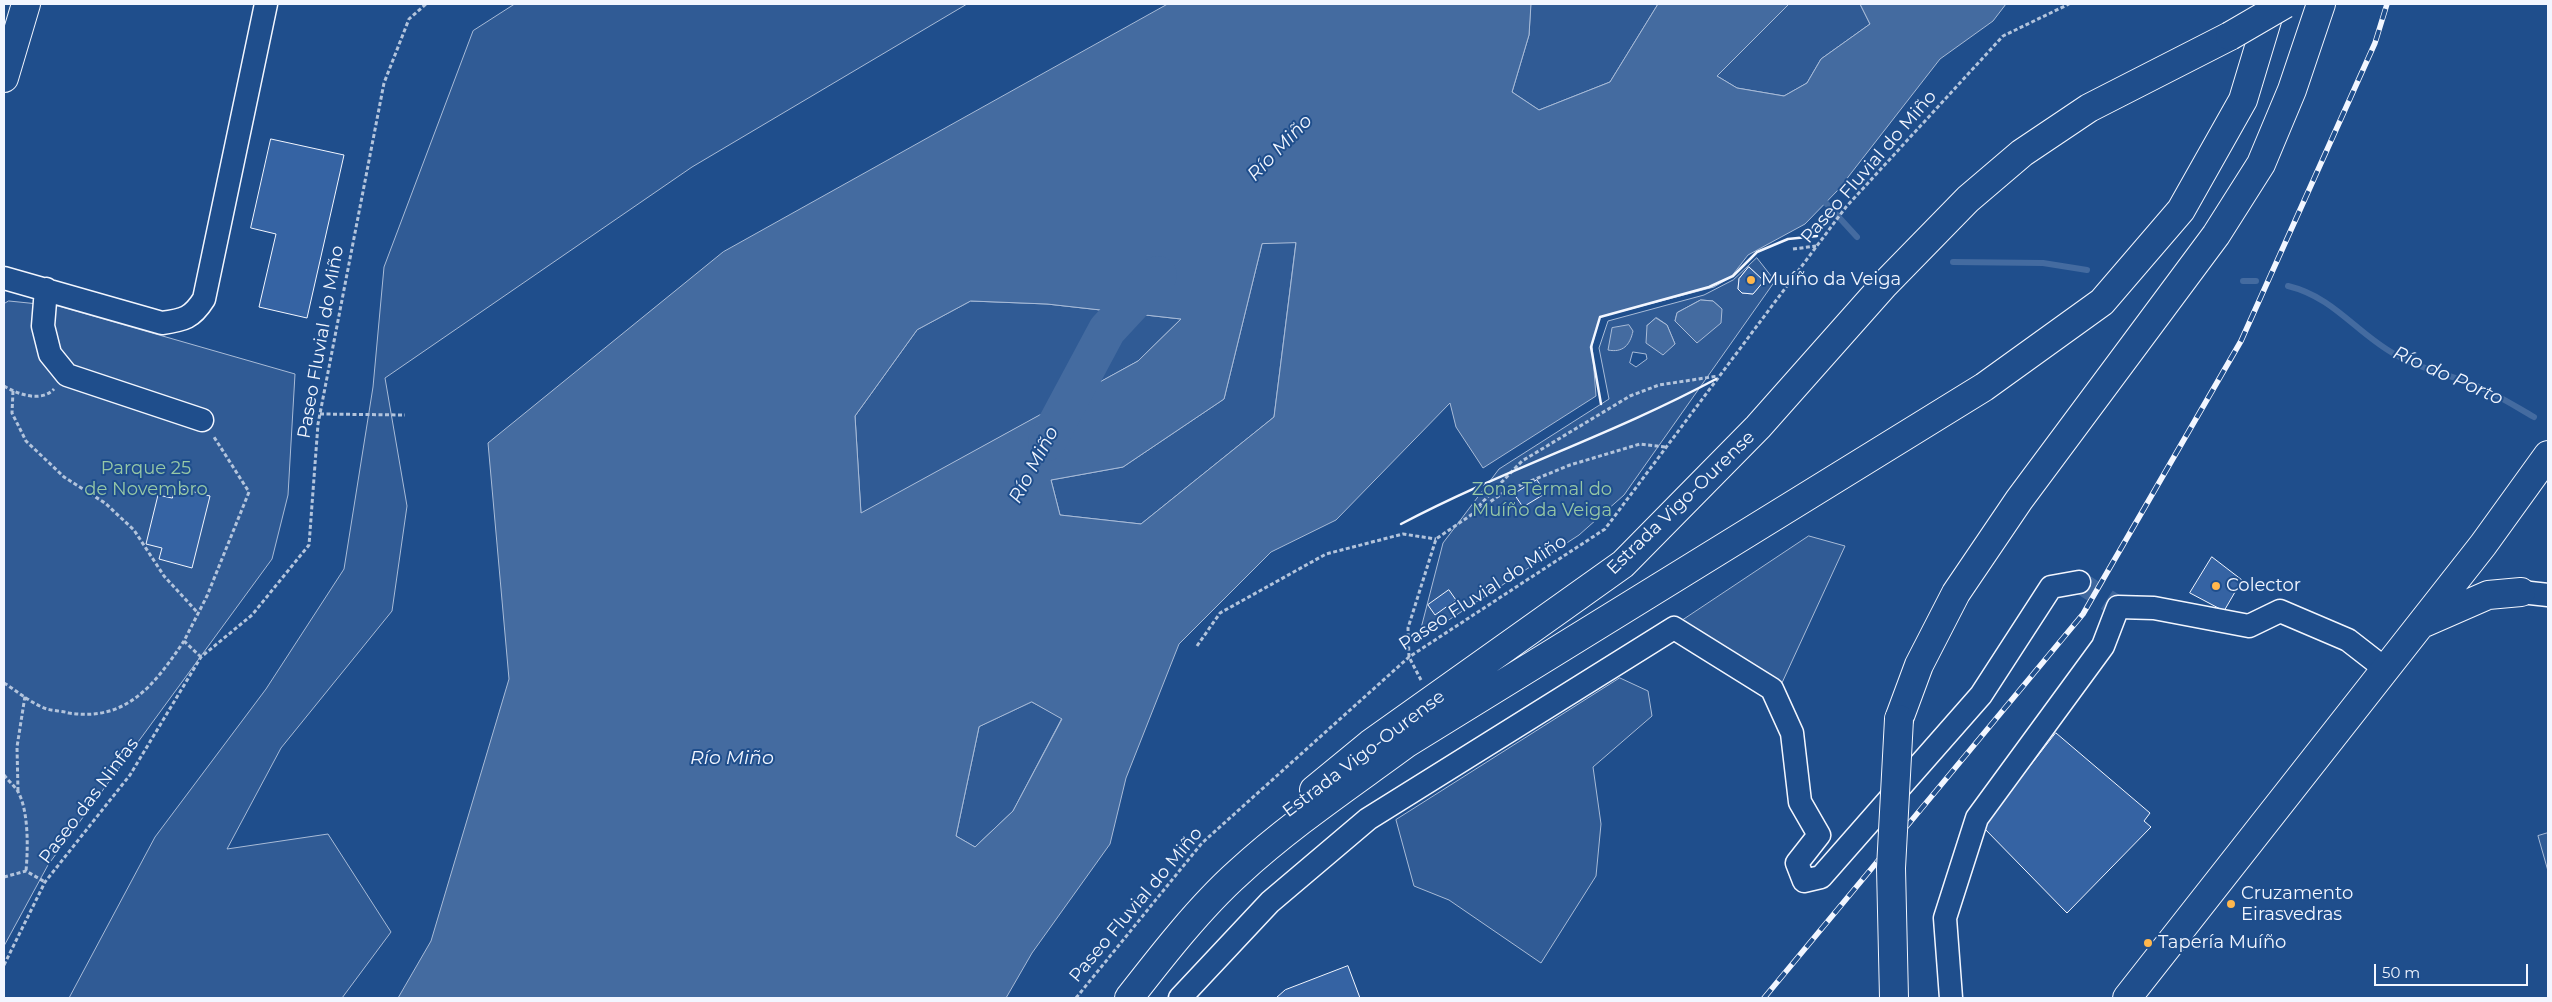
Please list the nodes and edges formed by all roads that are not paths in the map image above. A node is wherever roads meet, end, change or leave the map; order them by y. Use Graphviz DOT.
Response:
graph roads {
  1 [pos="26,4"];
  2 [pos="266,4"];
  3 [pos="2274,4"];
  4 [pos="2285,4"];
  5 [pos="2321,4"];
  6 [pos="2230,36"];
  7 [pos="4,78"];
  8 [pos="4,278"];
  9 [pos="46,290"];
  10 [pos="202,420"];
  11 [pos="2548,456"];
  12 [pos="2483,545"];
  13 [pos="2079,582"];
  14 [pos="2521,592"];
  15 [pos="2548,595"];
  16 [pos="2417,627"];
  17 [pos="2384,668"];
  18 [pos="1112,998"];
  19 [pos="1129,998"];
  20 [pos="1180,998"];
  21 [pos="1894,998"];
  22 [pos="1951,998"];
  23 [pos="2127,998"];
  1 -- 7 [label="main road"];
  2 -- 9 [label="street"];
  3 -- 6 [label="main road, bridge"];
  3 -- 19 [label="main road"];
  4 -- 6 [label="main road, bridge"];
  5 -- 21 [label="main road, bridge"];
  6 -- 18 [label="main road, Estrada Vigo-Ourense"];
  8 -- 9 [label="street"];
  9 -- 10 [label="street"];
  11 -- 12 [label="main road"];
  12 -- 14 [label="main road"];
  12 -- 16 [label="main road"];
  13 -- 20 [label="street"];
  14 -- 15 [label="street"];
  14 -- 16 [label="main road"];
  16 -- 17 [label="main road"];
  17 -- 22 [label="street"];
  17 -- 23 [label="main road"];
}
